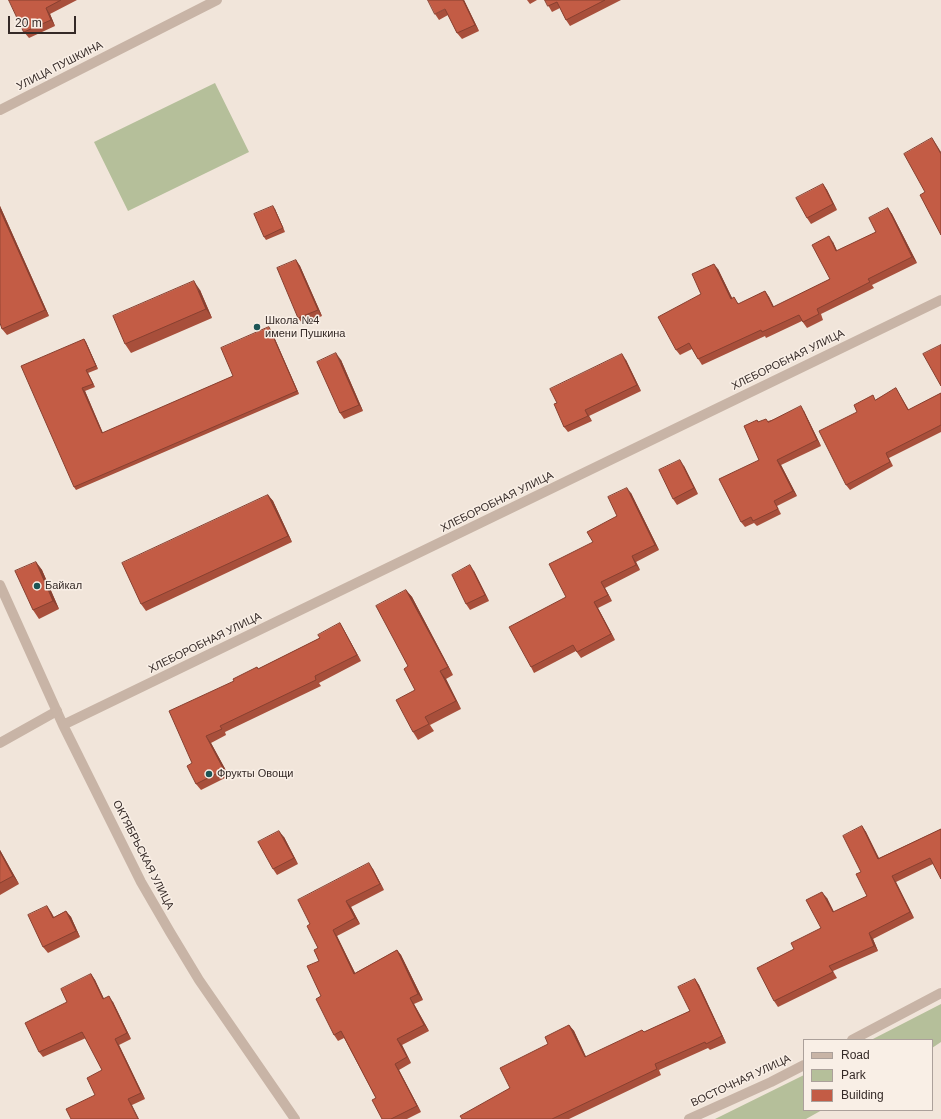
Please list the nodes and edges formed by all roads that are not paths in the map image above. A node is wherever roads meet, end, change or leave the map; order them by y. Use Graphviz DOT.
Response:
graph roads {
  1 [pos="218,0"];
  2 [pos="0,110"];
  3 [pos="941,300"];
  4 [pos="0,585"];
  5 [pos="56,711"];
  6 [pos="63,725"];
  7 [pos="0,743"];
  8 [pos="941,993"];
  9 [pos="854,1039"];
  10 [pos="803,1066"];
  11 [pos="295,1119"];
  12 [pos="689,1119"];
  1 -- 2 [label="street, УЛИЦА ПУШКИНА"];
  3 -- 6 [label="street, ХЛЕБОРОБНАЯ УЛИЦА"];
  4 -- 5 [label="street, ОКТЯБРЬСКАЯ УЛИЦА"];
  5 -- 6 [label="street, ОКТЯБРЬСКАЯ УЛИЦА"];
  5 -- 7 [label="street"];
  6 -- 11 [label="street, ОКТЯБРЬСКАЯ УЛИЦА"];
  8 -- 9 [label="street"];
  10 -- 12 [label="street, ВОСТОЧНАЯ УЛИЦА"];
}
